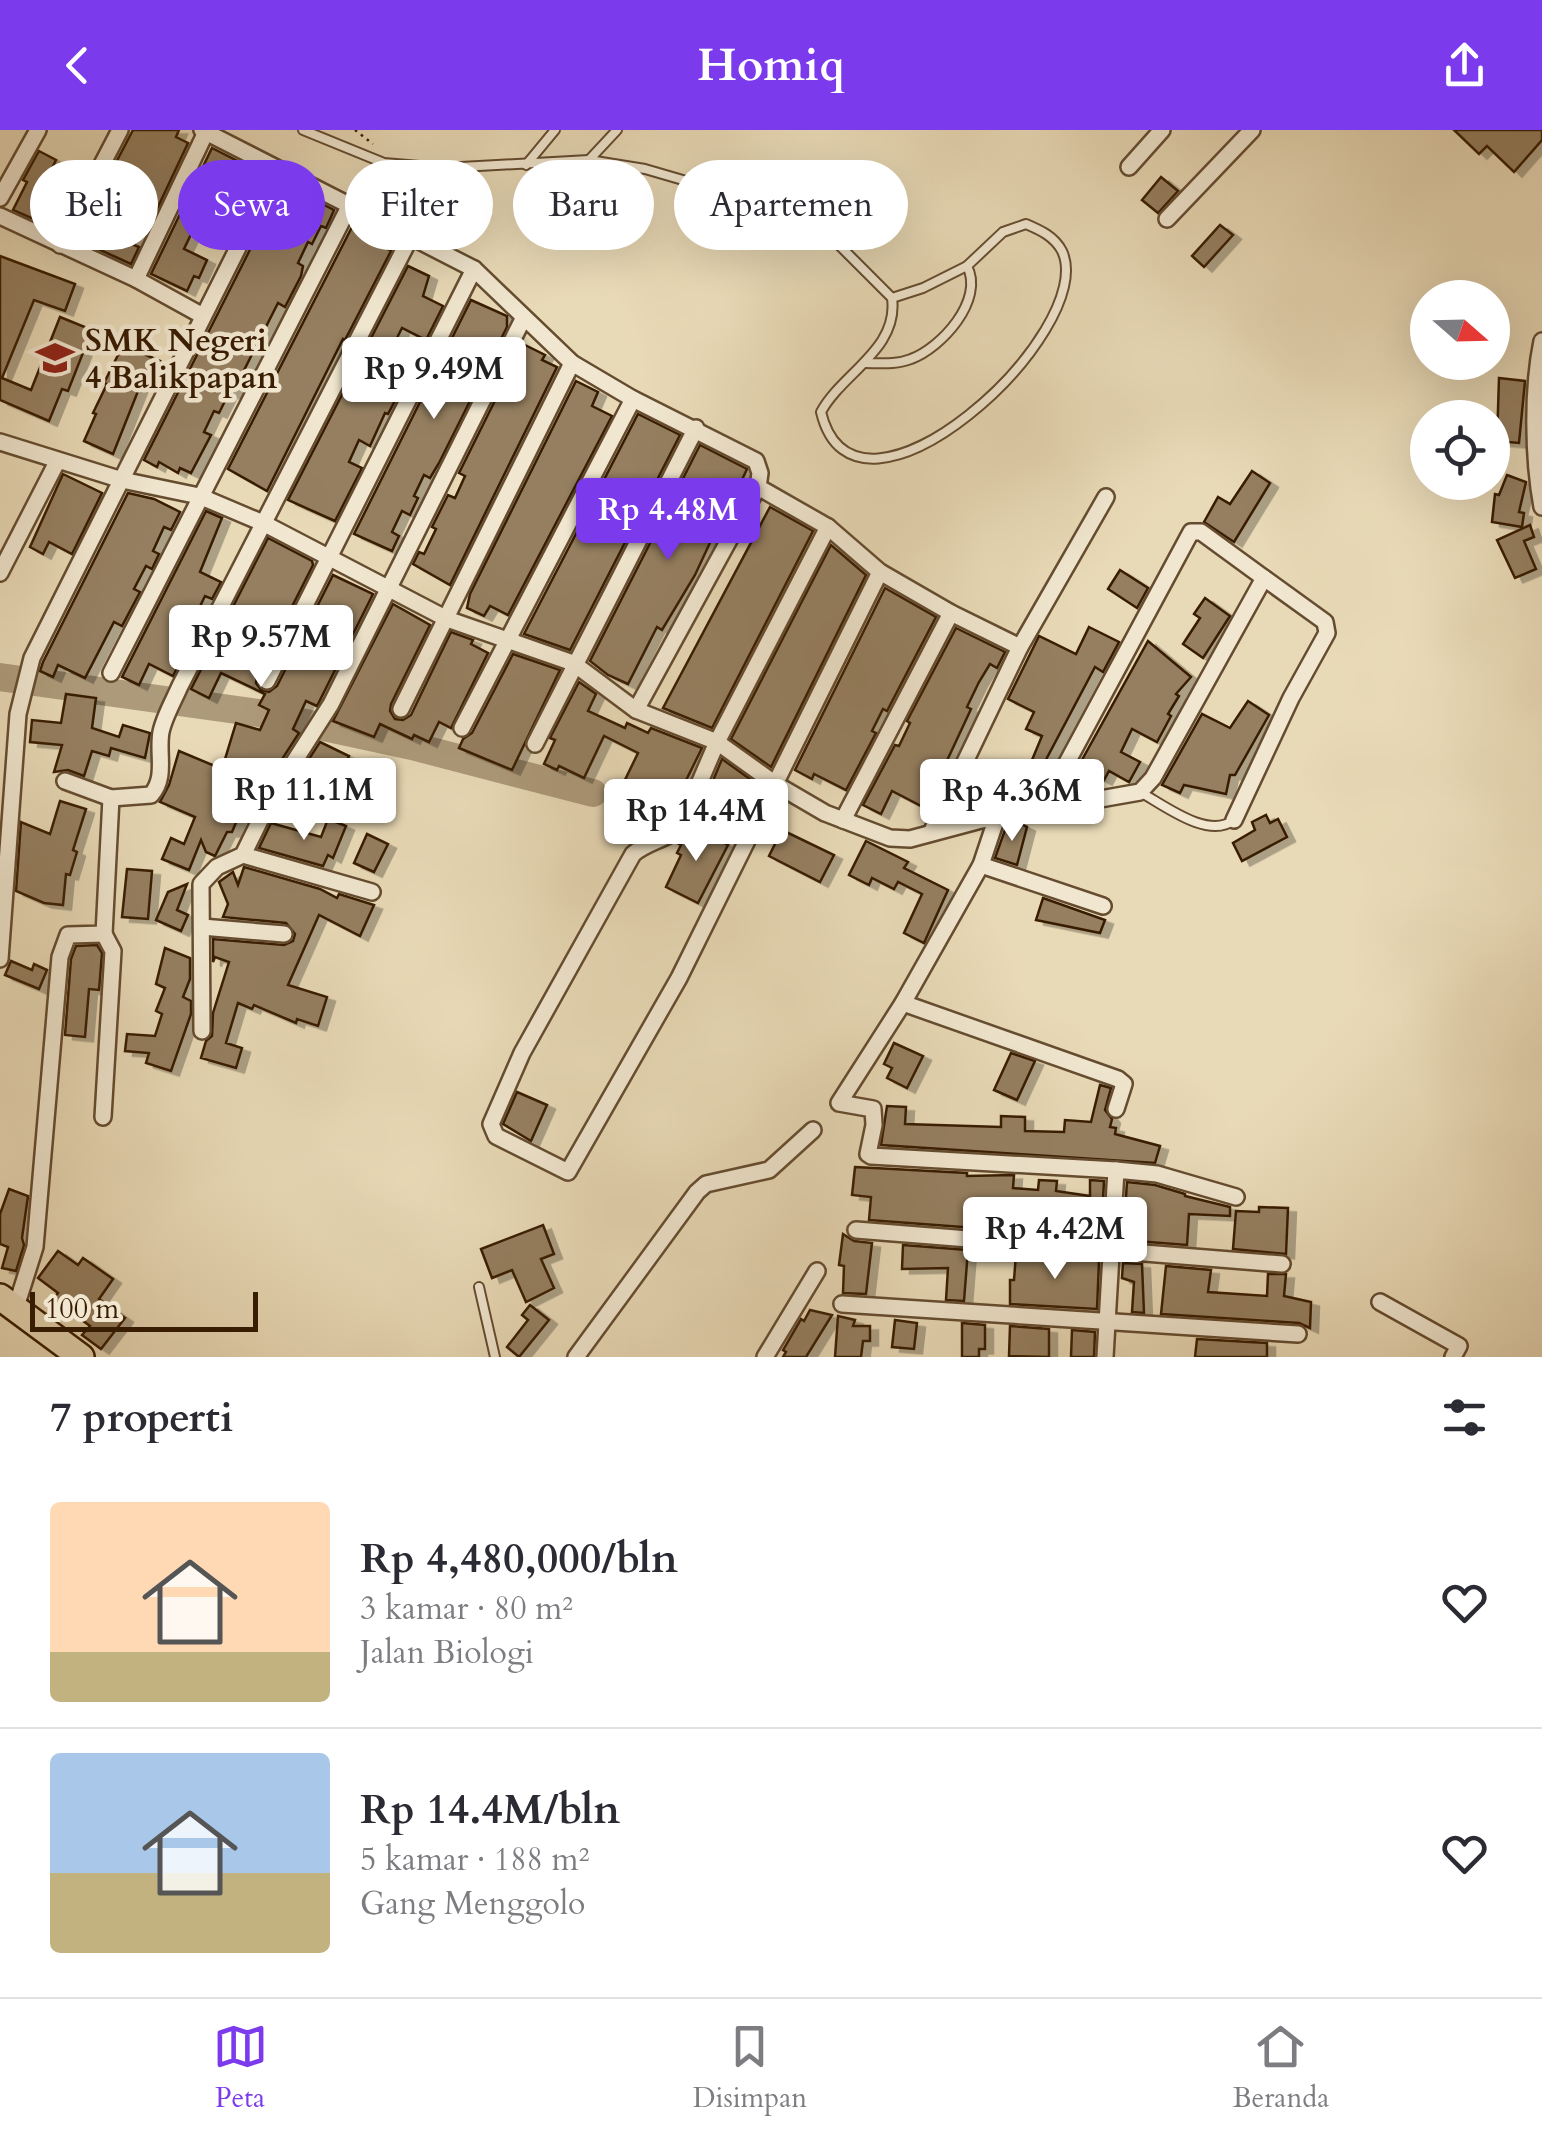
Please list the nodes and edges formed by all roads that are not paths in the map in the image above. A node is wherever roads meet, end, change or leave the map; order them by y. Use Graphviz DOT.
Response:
graph roads {
  1 [pos="38,130"];
  2 [pos="120,130"];
  3 [pos="304,130"];
  4 [pos="555,130"];
  5 [pos="617,130"];
  6 [pos="1162,130"];
  7 [pos="1252,130"];
  8 [pos="204,131"];
  9 [pos="104,160"];
  10 [pos="258,160"];
  11 [pos="531,160"];
  12 [pos="589,160"];
  13 [pos="513,166"];
  14 [pos="1129,168"];
  15 [pos="654,171"];
  16 [pos="0,198"];
  17 [pos="345,215"];
  18 [pos="0,216"];
  19 [pos="1167,218"];
  20 [pos="30,230"];
  21 [pos="71,250"];
  22 [pos="236,250"];
  23 [pos="404,250"];
  24 [pos="438,250"];
  25 [pos="468,266"];
  26 [pos="967,266"];
  27 [pos="136,279"];
  28 [pos="892,298"];
  29 [pos="202,316"];
  30 [pos="523,319"];
  31 [pos="1542,340"];
  32 [pos="864,363"];
  33 [pos="572,364"];
  34 [pos="633,399"];
  35 [pos="696,428"];
  36 [pos="0,442"];
  37 [pos="58,462"];
  38 [pos="122,480"];
  39 [pos="1540,485"];
  40 [pos="758,487"];
  41 [pos="199,496"];
  42 [pos="1106,497"];
  43 [pos="1542,507"];
  44 [pos="264,524"];
  45 [pos="828,527"];
  46 [pos="326,558"];
  47 [pos="880,572"];
  48 [pos="0,573"];
  49 [pos="1264,578"];
  50 [pos="390,589"];
  51 [pos="951,613"];
  52 [pos="447,618"];
  53 [pos="508,639"];
  54 [pos="1020,647"];
  55 [pos="573,663"];
  56 [pos="111,673"];
  57 [pos="267,681"];
  58 [pos="401,709"];
  59 [pos="636,710"];
  60 [pos="462,728"];
  61 [pos="717,742"];
  62 [pos="535,744"];
  63 [pos="65,781"];
  64 [pos="777,785"];
  65 [pos="1140,792"];
  66 [pos="111,798"];
  67 [pos="1042,808"];
  68 [pos="998,817"];
  69 [pos="843,820"];
  70 [pos="1234,820"];
  71 [pos="932,833"];
  72 [pos="243,855"];
  73 [pos="981,865"];
  74 [pos="372,892"];
  75 [pos="1104,906"];
  76 [pos="202,927"];
  77 [pos="104,934"];
  78 [pos="284,934"];
  79 [pos="0,958"];
  80 [pos="903,1003"];
  81 [pos="202,1032"];
  82 [pos="1116,1109"];
  83 [pos="104,1117"];
  84 [pos="813,1130"];
  85 [pos="1116,1170"];
  86 [pos="1236,1197"];
  87 [pos="856,1230"];
  88 [pos="1110,1248"];
  89 [pos="1282,1264"];
  90 [pos="817,1271"];
  91 [pos="479,1287"];
  92 [pos="8,1302"];
  93 [pos="1380,1302"];
  94 [pos="842,1304"];
  95 [pos="1106,1321"];
  96 [pos="1298,1334"];
  97 [pos="81,1357"];
  98 [pos="495,1357"];
  99 [pos="576,1357"];
  100 [pos="766,1357"];
  101 [pos="1105,1357"];
  102 [pos="1453,1357"];
  1 -- 16 [label="street"];
  2 -- 9 [label="street"];
  3 -- 13 [label="lane"];
  4 -- 11 [label="lane"];
  5 -- 12 [label="lane"];
  6 -- 14 [label="street"];
  7 -- 19 [label="street"];
  8 -- 10 [label="street"];
  8 -- 27 [label="street"];
  15 -- 28 [label="lane"];
  17 -- 41 [label="street"];
  18 -- 20 [label="street"];
  21 -- 27 [label="street"];
  22 -- 29 [label="street"];
  23 -- 44 [label="street"];
  24 -- 25 [label="street"];
  25 -- 30 [label="street"];
  25 -- 46 [label="street"];
  26 -- 28 [label="lane"];
  26 -- 32 [label="lane"];
  26 -- 32 [label="lane"];
  27 -- 29 [label="street"];
  28 -- 32 [label="lane"];
  29 -- 38 [label="street"];
  30 -- 33 [label="street"];
  30 -- 50 [label="street"];
  31 -- 39 [label="street"];
  33 -- 34 [label="street"];
  33 -- 52 [label="street"];
  34 -- 35 [label="street"];
  34 -- 53 [label="street"];
  35 -- 40 [label="street"];
  35 -- 55 [label="street"];
  36 -- 37 [label="street"];
  37 -- 38 [label="street"];
  37 -- 48 [label="street"];
  38 -- 41 [label="street"];
  38 -- 79 [label="street"];
  39 -- 43 [label="street"];
  40 -- 45 [label="street"];
  40 -- 59 [label="street"];
  41 -- 44 [label="street"];
  41 -- 56 [label="street"];
  42 -- 54 [label="street"];
  44 -- 46 [label="street"];
  44 -- 66 [label="street"];
  45 -- 47 [label="street"];
  45 -- 61 [label="street"];
  46 -- 50 [label="street"];
  46 -- 57 [label="street"];
  47 -- 51 [label="street"];
  47 -- 64 [label="street"];
  49 -- 65 [label="street"];
  49 -- 67 [label="street"];
  49 -- 70 [label="street"];
  50 -- 52 [label="street"];
  50 -- 72 [label="street"];
  51 -- 54 [label="street"];
  51 -- 69 [label="street"];
  52 -- 53 [label="street"];
  52 -- 58 [label="street"];
  53 -- 55 [label="street"];
  53 -- 60 [label="street"];
  54 -- 71 [label="street"];
  55 -- 59 [label="street"];
  55 -- 62 [label="street"];
  59 -- 61 [label="street"];
  61 -- 64 [label="street"];
  61 -- 64 [label="street"];
  63 -- 66 [label="street"];
  64 -- 69 [label="street"];
  65 -- 67 [label="street"];
  65 -- 70 [label="lane"];
  66 -- 77 [label="street"];
  67 -- 68 [label="street"];
  68 -- 71 [label="street"];
  68 -- 73 [label="street"];
  69 -- 71 [label="street"];
  72 -- 74 [label="street"];
  72 -- 76 [label="street"];
  73 -- 75 [label="street"];
  73 -- 80 [label="street"];
  76 -- 78 [label="street"];
  76 -- 81 [label="street"];
  77 -- 83 [label="street"];
  77 -- 92 [label="street"];
  80 -- 82 [label="street"];
  80 -- 85 [label="street"];
  84 -- 99 [label="street"];
  85 -- 86 [label="street"];
  85 -- 88 [label="street"];
  87 -- 88 [label="street"];
  88 -- 89 [label="street"];
  88 -- 95 [label="street"];
  90 -- 100 [label="street"];
  91 -- 98 [label="lane"];
  92 -- 97 [label="highway"];
  93 -- 102 [label="street"];
  94 -- 95 [label="street"];
  95 -- 96 [label="street"];
  95 -- 101 [label="street"];
}
